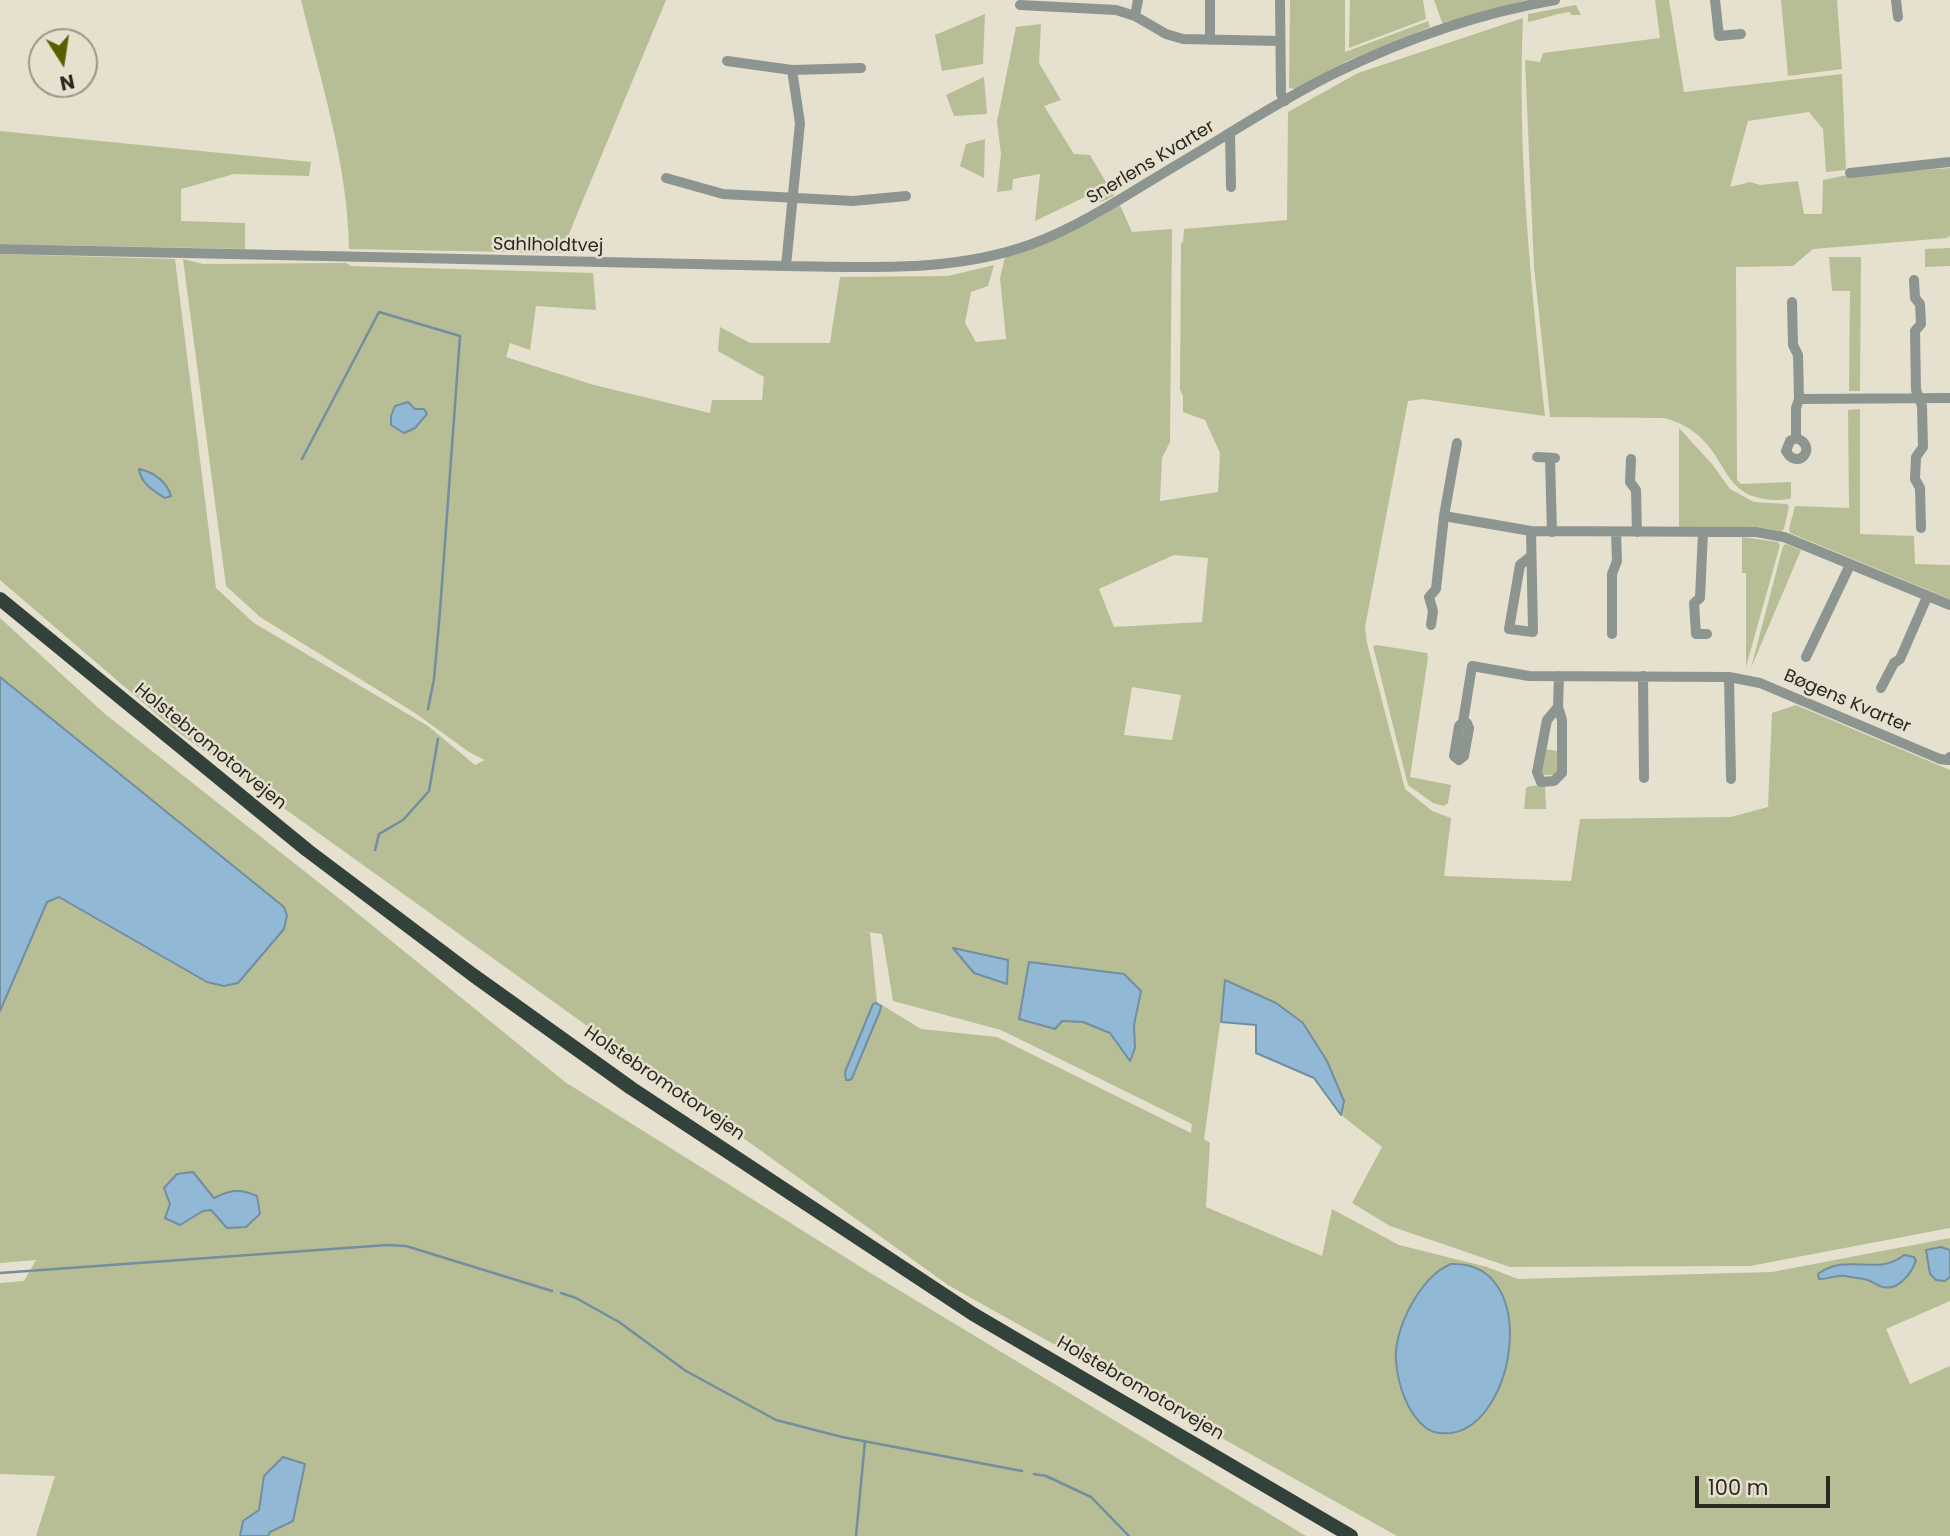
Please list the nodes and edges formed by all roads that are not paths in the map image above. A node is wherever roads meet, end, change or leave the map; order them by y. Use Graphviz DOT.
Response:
graph roads {
  1 [pos="1138,0"];
  2 [pos="1210,0"];
  3 [pos="1280,0"];
  4 [pos="1555,0"];
  5 [pos="1715,0"];
  6 [pos="1896,0"];
  7 [pos="1065,3"];
  8 [pos="1020,5"];
  9 [pos="1135,16"];
  10 [pos="1898,17"];
  11 [pos="1741,34"];
  12 [pos="1210,40"];
  13 [pos="1280,41"];
  14 [pos="727,61"];
  15 [pos="861,68"];
  16 [pos="792,70"];
  17 [pos="1286,101"];
  18 [pos="1230,134"];
  19 [pos="1950,162"];
  20 [pos="1850,173"];
  21 [pos="666,178"];
  22 [pos="1231,187"];
  23 [pos="906,196"];
  24 [pos="793,197"];
  25 [pos="1088,219"];
  26 [pos="0,249"];
  27 [pos="786,266"];
  28 [pos="1914,280"];
  29 [pos="1792,302"];
  30 [pos="1919,398"];
  31 [pos="1950,398"];
  32 [pos="1799,399"];
  33 [pos="1796,439"];
  34 [pos="1457,443"];
  35 [pos="1537,457"];
  36 [pos="1631,458"];
  37 [pos="1444,516"];
  38 [pos="1921,528"];
  39 [pos="1531,531"];
  40 [pos="1552,532"];
  41 [pos="1616,532"];
  42 [pos="1637,532"];
  43 [pos="1703,532"];
  44 [pos="1530,556"];
  45 [pos="1850,565"];
  46 [pos="1927,597"];
  47 [pos="0,599"];
  48 [pos="1950,605"];
  49 [pos="1431,625"];
  50 [pos="1612,634"];
  51 [pos="1707,634"];
  52 [pos="1806,657"];
  53 [pos="1559,676"];
  54 [pos="1643,676"];
  55 [pos="1730,677"];
  56 [pos="1881,688"];
  57 [pos="1558,707"];
  58 [pos="1463,722"];
  59 [pos="1950,758"];
  60 [pos="1644,778"];
  61 [pos="1731,779"];
  62 [pos="1351,1536"];
  1 -- 9 [label="street"];
  2 -- 12 [label="street"];
  3 -- 13 [label="street"];
  4 -- 17 [label="street, Snerlens Kvarter"];
  5 -- 11 [label="street"];
  6 -- 10 [label="street"];
  7 -- 8 [label="street"];
  7 -- 9 [label="street"];
  9 -- 12 [label="street"];
  12 -- 13 [label="street"];
  13 -- 17 [label="street"];
  14 -- 16 [label="street"];
  15 -- 16 [label="street"];
  16 -- 24 [label="street"];
  17 -- 18 [label="street, Snerlens Kvarter"];
  18 -- 22 [label="street, Snerlens Kvarter"];
  18 -- 25 [label="street, Snerlens Kvarter"];
  19 -- 20 [label="street"];
  21 -- 24 [label="street"];
  23 -- 24 [label="street"];
  24 -- 27 [label="street"];
  25 -- 27 [label="street, Sahlholdtvej"];
  26 -- 27 [label="street, Sahlholdtvej"];
  28 -- 30 [label="street"];
  29 -- 32 [label="street"];
  30 -- 31 [label="street"];
  30 -- 32 [label="street"];
  30 -- 38 [label="street"];
  32 -- 33 [label="street"];
  34 -- 37 [label="street"];
  35 -- 40 [label="street"];
  36 -- 42 [label="street"];
  37 -- 39 [label="street"];
  37 -- 49 [label="street"];
  39 -- 40 [label="street"];
  39 -- 44 [label="street"];
  40 -- 41 [label="street"];
  41 -- 42 [label="street"];
  41 -- 50 [label="street"];
  42 -- 43 [label="street"];
  43 -- 45 [label="street"];
  43 -- 51 [label="street"];
  44 -- 44 [label="street"];
  45 -- 46 [label="street"];
  45 -- 52 [label="street, Bøgens Kvarter"];
  46 -- 48 [label="street"];
  46 -- 56 [label="street, Bøgens Kvarter"];
  47 -- 62 [label="highway, Holstebromotorvejen"];
  53 -- 54 [label="street, Bøgens Kvarter"];
  53 -- 57 [label="street"];
  53 -- 58 [label="street, Bøgens Kvarter"];
  54 -- 55 [label="street, Bøgens Kvarter"];
  54 -- 60 [label="street"];
  55 -- 59 [label="street, Bøgens Kvarter"];
  55 -- 61 [label="street"];
  57 -- 57 [label="street"];
}
